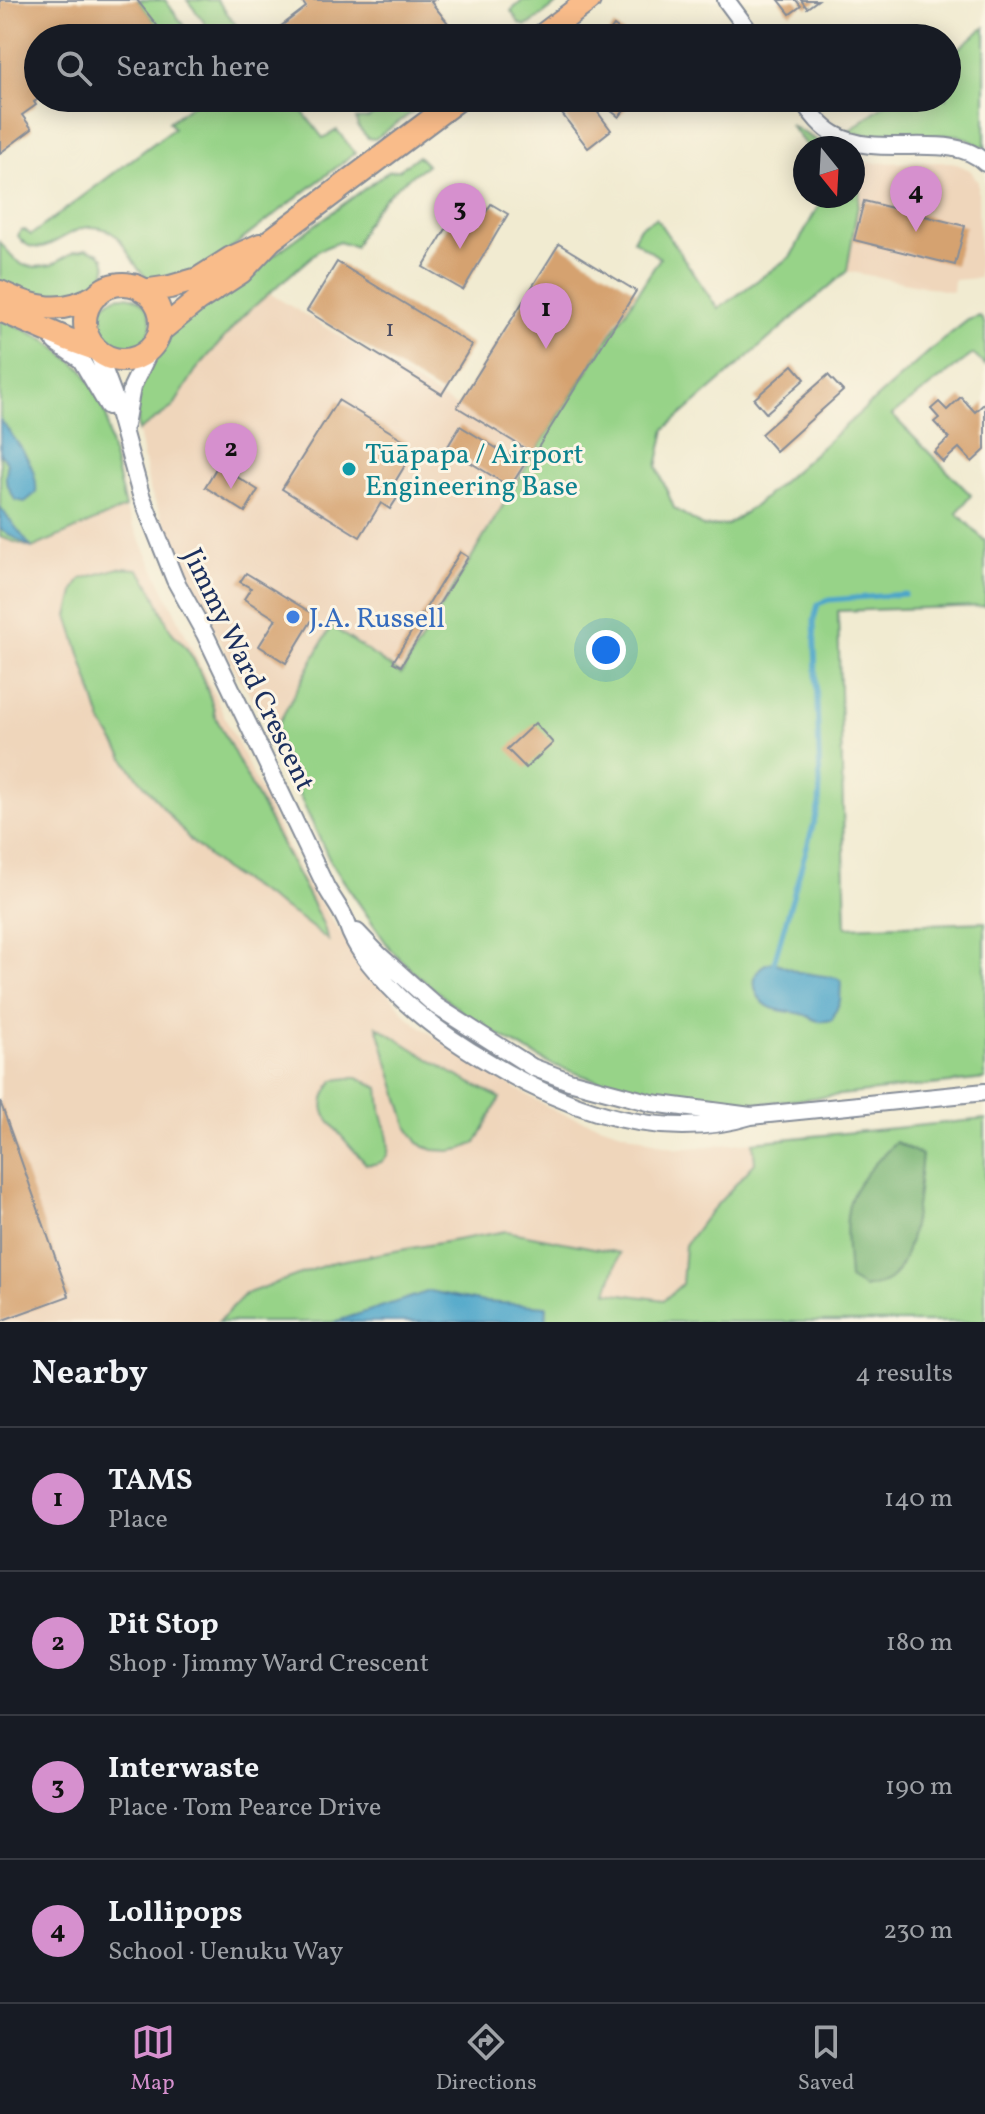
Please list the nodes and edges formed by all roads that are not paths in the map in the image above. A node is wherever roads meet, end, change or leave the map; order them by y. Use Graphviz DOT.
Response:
graph roads {
  1 [pos="589,0"];
  2 [pos="726,0"];
  3 [pos="557,24"];
  4 [pos="744,24"];
  5 [pos="441,112"];
  6 [pos="812,112"];
  7 [pos="985,163"];
  8 [pos="271,240"];
  9 [pos="143,291"];
  10 [pos="0,292"];
  11 [pos="97,295"];
  12 [pos="0,311"];
  13 [pos="155,339"];
  14 [pos="96,349"];
  15 [pos="125,435"];
  16 [pos="345,919"];
  17 [pos="985,1092"];
  18 [pos="751,1116"];
  1 -- 3 [label="main road"];
  2 -- 4 [label="street"];
  5 -- 8 [label="main road"];
  6 -- 7 [label="street"];
  8 -- 9 [label="main road"];
  8 -- 13 [label="main road"];
  9 -- 11 [label="main road"];
  9 -- 13 [label="main road"];
  10 -- 11 [label="main road"];
  11 -- 14 [label="main road"];
  12 -- 14 [label="main road"];
  12 -- 15 [label="street"];
  13 -- 14 [label="main road"];
  13 -- 15 [label="street, Jimmy Ward Crescent"];
  14 -- 15 [label="street, Jimmy Ward Crescent"];
  15 -- 16 [label="street, Jimmy Ward Crescent"];
  16 -- 18 [label="street, Jimmy Ward Crescent"];
  16 -- 18 [label="street, Jimmy Ward Crescent"];
  17 -- 18 [label="street, Jimmy Ward Crescent"];
}
